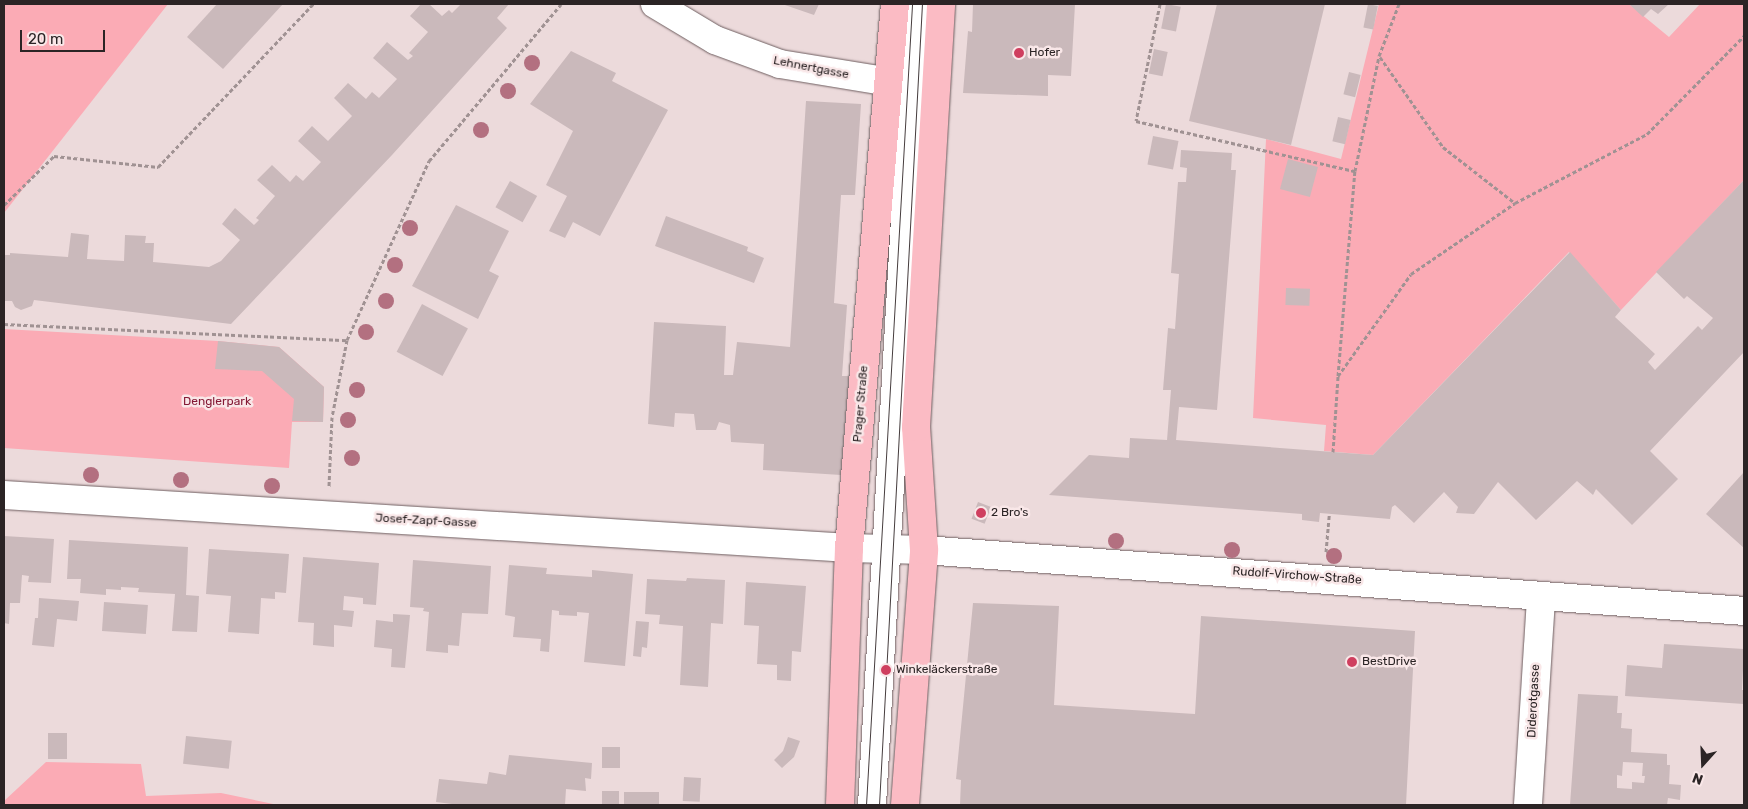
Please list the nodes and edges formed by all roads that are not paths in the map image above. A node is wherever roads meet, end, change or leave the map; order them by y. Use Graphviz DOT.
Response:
graph roads {
  1 [pos="655,4"];
  2 [pos="895,4"];
  3 [pos="917,4"];
  4 [pos="940,4"];
  5 [pos="890,82"];
  6 [pos="4,496"];
  7 [pos="849,548"];
  8 [pos="887,548"];
  9 [pos="924,550"];
  10 [pos="1541,597"];
  11 [pos="1744,611"];
  12 [pos="840,805"];
  13 [pos="872,805"];
  14 [pos="905,805"];
  15 [pos="1528,805"];
  1 -- 5 [label="street, Lehnertgasse"];
  2 -- 5 [label="main road, Prager Straße"];
  3 -- 8 [label="street"];
  4 -- 9 [label="main road"];
  5 -- 7 [label="main road, Prager Straße"];
  6 -- 7 [label="street, Josef-Zapf-Gasse"];
  7 -- 8 [label="street, Rudolf-Virchow-Straße"];
  7 -- 12 [label="main road, Prager Straße"];
  8 -- 9 [label="street, Rudolf-Virchow-Straße"];
  8 -- 13 [label="street"];
  9 -- 10 [label="street, Rudolf-Virchow-Straße"];
  9 -- 14 [label="main road"];
  10 -- 11 [label="street, Rudolf-Virchow-Straße"];
  10 -- 15 [label="street, Diderotgasse"];
}
